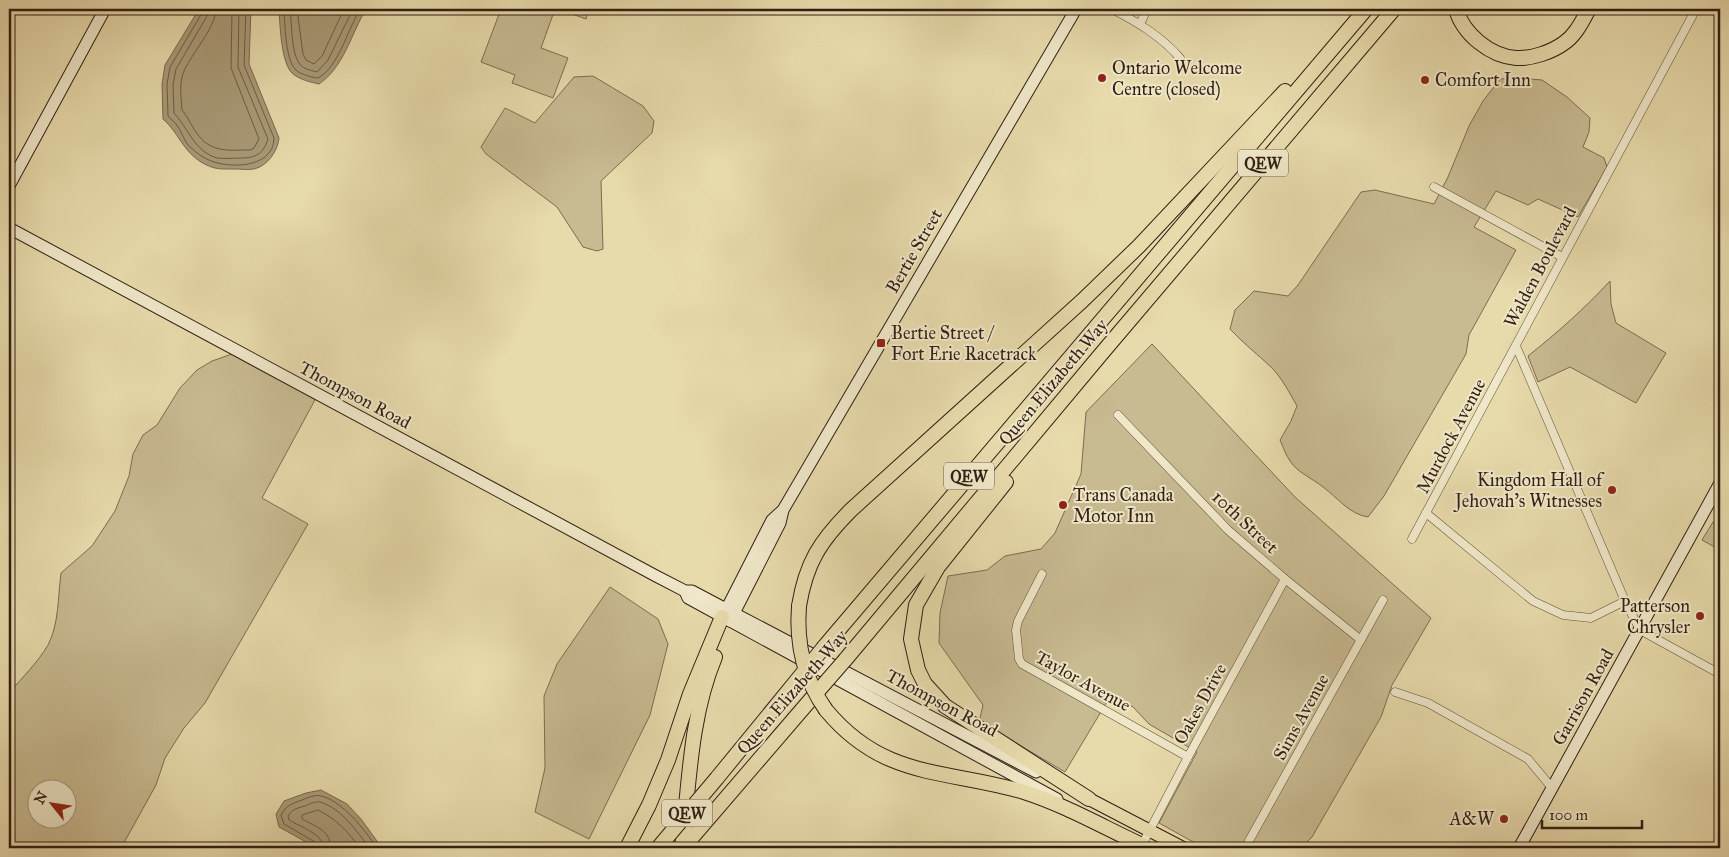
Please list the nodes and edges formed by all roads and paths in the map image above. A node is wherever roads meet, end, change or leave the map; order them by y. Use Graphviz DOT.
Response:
graph roads {
  1 [pos="105,9"];
  2 [pos="1076,9"];
  3 [pos="1112,9"];
  4 [pos="1147,9"];
  5 [pos="1366,9"];
  6 [pos="1394,9"];
  7 [pos="1456,9"];
  8 [pos="1696,9"];
  9 [pos="1586,12"];
  10 [pos="1140,24"];
  11 [pos="1180,58"];
  12 [pos="9,186"];
  13 [pos="1434,187"];
  14 [pos="9,228"];
  15 [pos="1562,257"];
  16 [pos="1516,346"];
  17 [pos="1102,353"];
  18 [pos="1118,415"];
  19 [pos="1720,483"];
  20 [pos="1426,513"];
  21 [pos="1412,539"];
  22 [pos="1042,574"];
  23 [pos="1286,579"];
  24 [pos="1383,600"];
  25 [pos="1625,601"];
  26 [pos="728,615"];
  27 [pos="1640,630"];
  28 [pos="1361,640"];
  29 [pos="1720,674"];
  30 [pos="1394,692"];
  31 [pos="1188,757"];
  32 [pos="1552,788"];
  33 [pos="1089,799"];
  34 [pos="1150,830"];
  35 [pos="1145,846"];
  36 [pos="627,848"];
  37 [pos="658,848"];
  38 [pos="682,848"];
  39 [pos="1183,848"];
  40 [pos="1245,848"];
  41 [pos="1519,848"];
  1 -- 12 [label="main road"];
  2 -- 26 [label="main road, Bertie Street"];
  3 -- 10 [label="street"];
  4 -- 10 [label="street"];
  5 -- 35 [label="highway, bridge"];
  5 -- 37 [label="highway, Queen Elizabeth Way / QEW, bridge"];
  6 -- 17 [label="highway, Queen Elizabeth Way / QEW"];
  7 -- 9 [label="highway"];
  8 -- 15 [label="street, Walden Boulevard"];
  10 -- 11 [label="street"];
  13 -- 15 [label="street"];
  14 -- 26 [label="main road, Thompson Road"];
  15 -- 16 [label="street, Walden Boulevard"];
  16 -- 20 [label="street, Murdock Avenue"];
  16 -- 25 [label="street, Walden Boulevard"];
  17 -- 33 [label="highway"];
  17 -- 38 [label="highway, Queen Elizabeth Way / QEW, bridge"];
  18 -- 23 [label="street, 10th Street"];
  19 -- 27 [label="main road, Garrison Road"];
  20 -- 21 [label="street, Murdock Avenue"];
  20 -- 25 [label="street"];
  22 -- 31 [label="street, Taylor Avenue"];
  23 -- 28 [label="street, 10th Street"];
  23 -- 31 [label="street, Oakes Drive"];
  24 -- 28 [label="street, Sims Avenue"];
  25 -- 27 [label="street, Walden Boulevard"];
  26 -- 33 [label="main road, Thompson Road"];
  26 -- 35 [label="main road, Thompson Road"];
  26 -- 36 [label="highway"];
  26 -- 38 [label="highway"];
  27 -- 29 [label="street"];
  27 -- 32 [label="main road, Garrison Road"];
  28 -- 40 [label="street, Sims Avenue"];
  30 -- 32 [label="street"];
  31 -- 34 [label="street, Oakes Drive"];
  32 -- 41 [label="main road, Garrison Road"];
  33 -- 34 [label="main road, Thompson Road"];
  34 -- 35 [label="street, Oakes Drive"];
  34 -- 39 [label="main road, Thompson Road"];
}
